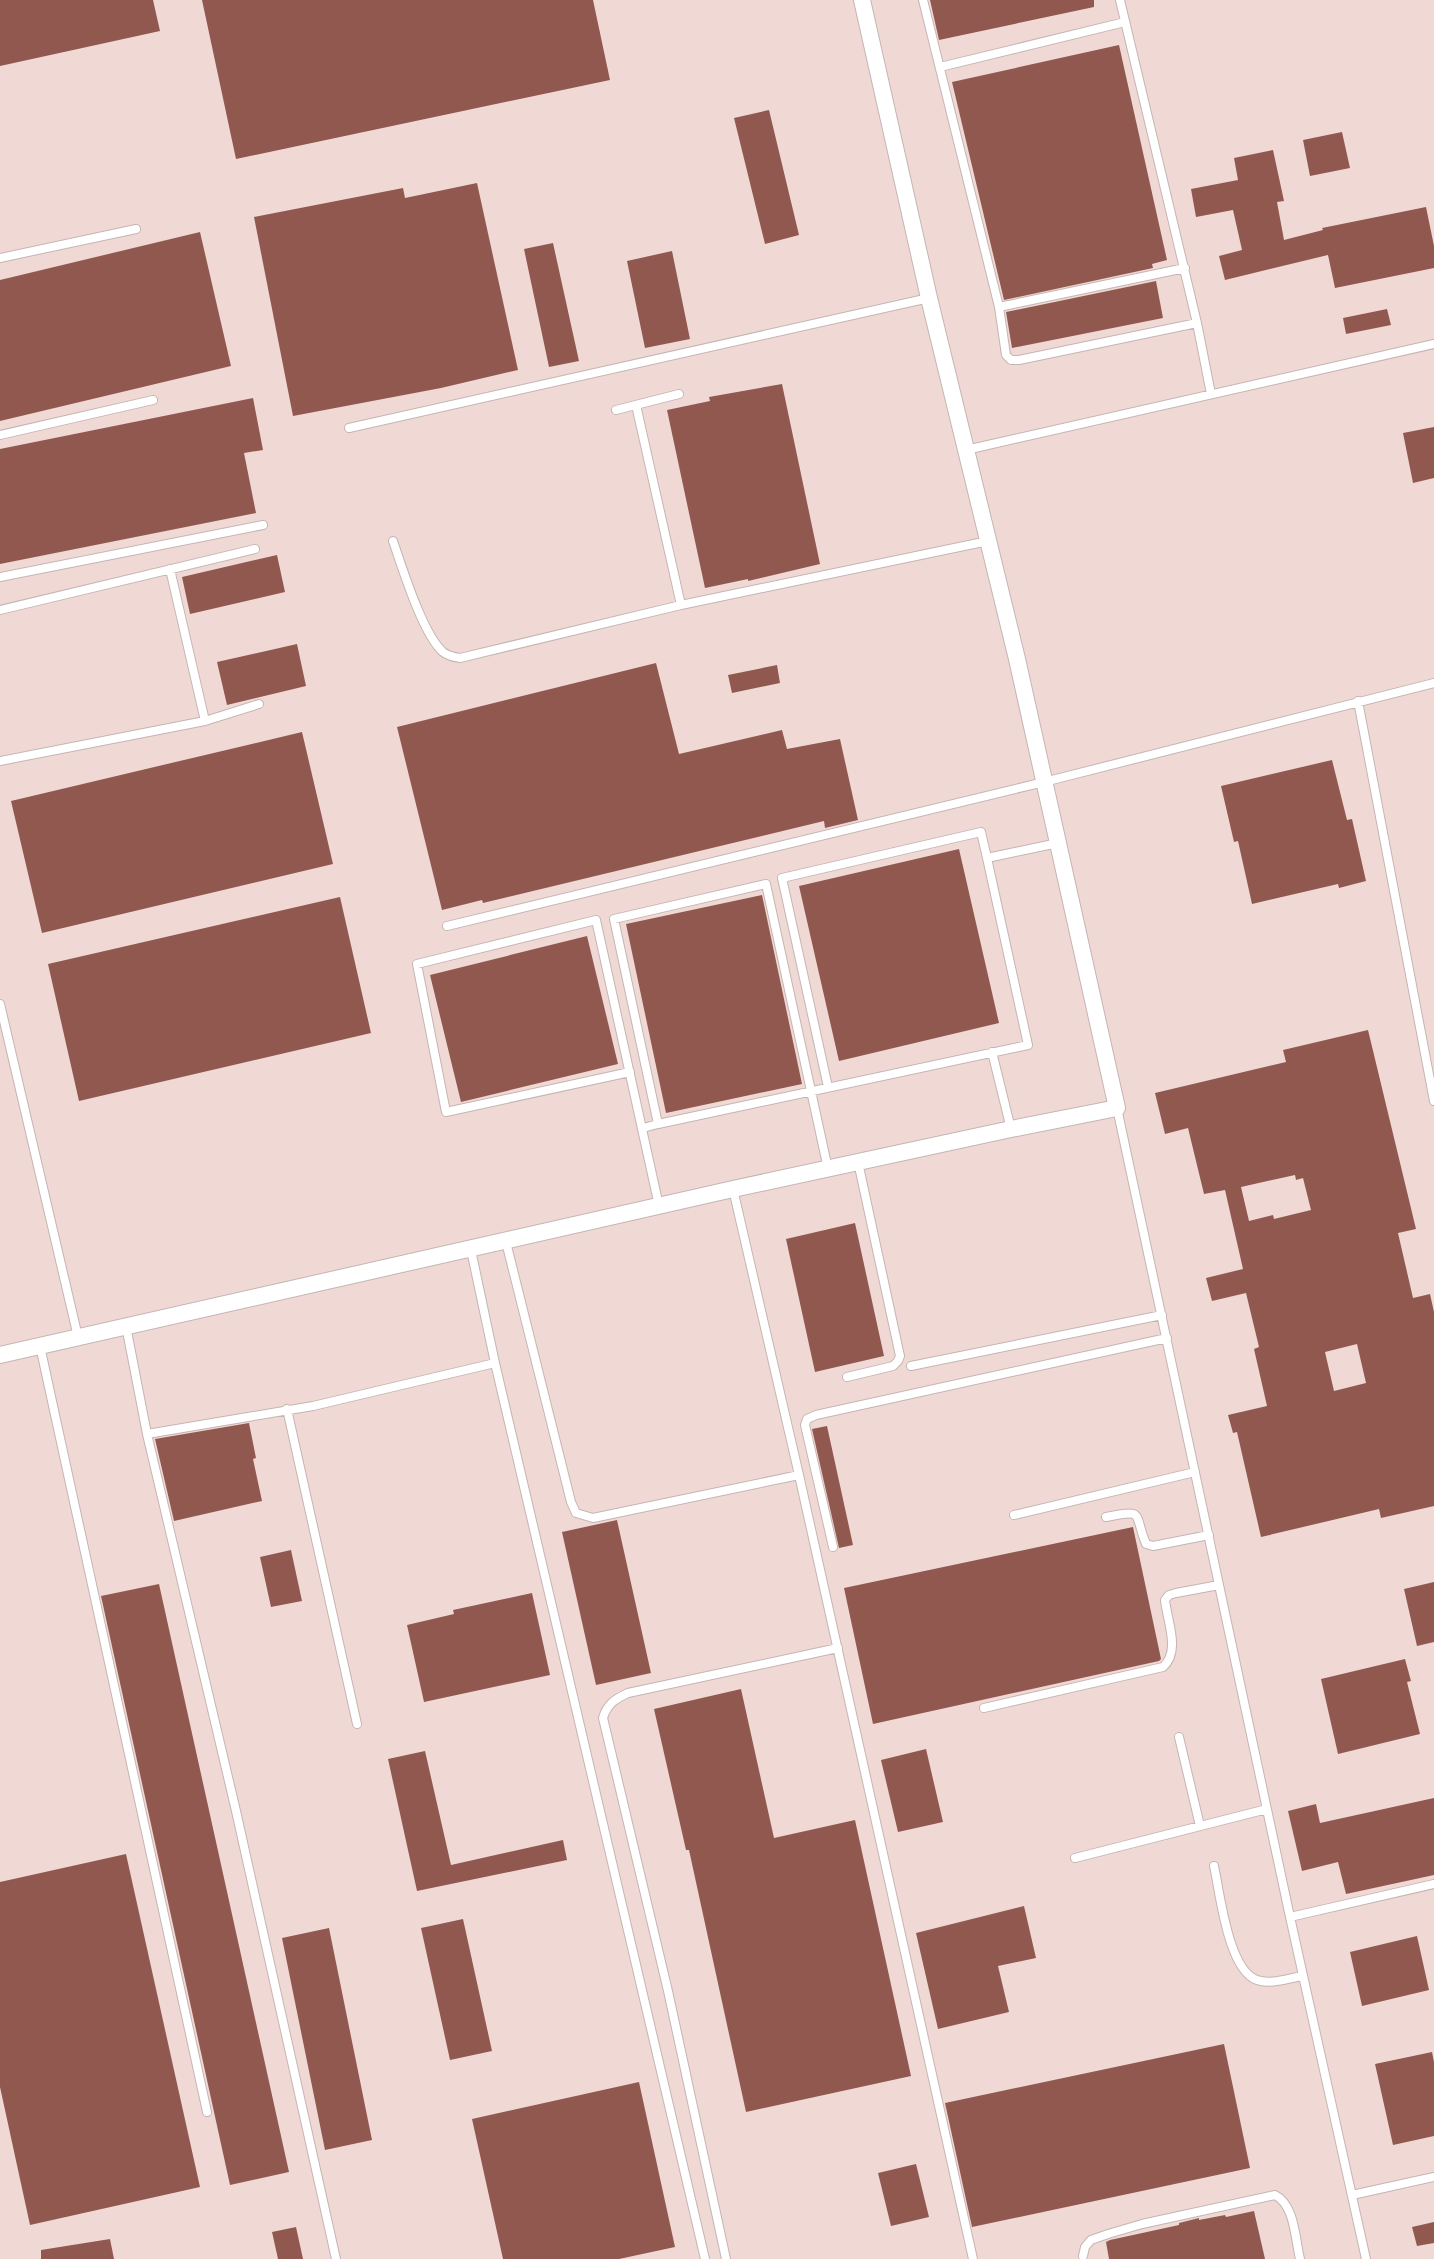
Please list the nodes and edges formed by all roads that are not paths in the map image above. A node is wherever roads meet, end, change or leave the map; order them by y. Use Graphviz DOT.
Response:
graph roads {
  1 [pos="862,0"];
  2 [pos="923,0"];
  3 [pos="1120,0"];
  4 [pos="1125,22"];
  5 [pos="940,67"];
  6 [pos="136,229"];
  7 [pos="0,258"];
  8 [pos="1185,268"];
  9 [pos="929,298"];
  10 [pos="999,307"];
  11 [pos="1197,323"];
  12 [pos="1434,344"];
  13 [pos="679,394"];
  14 [pos="1211,394"];
  15 [pos="153,400"];
  16 [pos="636,405"];
  17 [pos="616,410"];
  18 [pos="349,428"];
  19 [pos="0,435"];
  20 [pos="966,450"];
  21 [pos="263,525"];
  22 [pos="393,541"];
  23 [pos="988,541"];
  24 [pos="255,549"];
  25 [pos="170,569"];
  26 [pos="0,577"];
  27 [pos="681,605"];
  28 [pos="0,610"];
  29 [pos="1434,683"];
  30 [pos="1358,701"];
  31 [pos="259,704"];
  32 [pos="205,721"];
  33 [pos="0,761"];
  34 [pos="1044,782"];
  35 [pos="1058,843"];
  36 [pos="987,858"];
  37 [pos="447,926"];
  38 [pos="0,1004"];
  39 [pos="992,1052"];
  40 [pos="630,1072"];
  41 [pos="828,1087"];
  42 [pos="811,1090"];
  43 [pos="1434,1101"];
  44 [pos="1117,1108"];
  45 [pos="658,1124"];
  46 [pos="643,1128"];
  47 [pos="1011,1129"];
  48 [pos="858,1162"];
  49 [pos="828,1169"];
  50 [pos="734,1189"];
  51 [pos="659,1206"];
  52 [pos="507,1242"];
  53 [pos="471,1250"];
  54 [pos="1162,1315"];
  55 [pos="126,1326"];
  56 [pos="78,1337"];
  57 [pos="1167,1338"];
  58 [pos="40,1346"];
  59 [pos="0,1355"];
  60 [pos="495,1363"];
  61 [pos="911,1366"];
  62 [pos="847,1377"];
  63 [pos="286,1409"];
  64 [pos="147,1434"];
  65 [pos="1195,1472"];
  66 [pos="799,1475"];
  67 [pos="1014,1515"];
  68 [pos="1106,1517"];
  69 [pos="1209,1535"];
  70 [pos="832,1547"];
  71 [pos="1219,1585"];
  72 [pos="838,1648"];
  73 [pos="984,1708"];
  74 [pos="357,1724"];
  75 [pos="1179,1737"];
  76 [pos="1267,1809"];
  77 [pos="1200,1826"];
  78 [pos="1075,1858"];
  79 [pos="1214,1866"];
  80 [pos="1434,1884"];
  81 [pos="1290,1917"];
  82 [pos="1303,1976"];
  83 [pos="207,2112"];
  84 [pos="1434,2177"];
  85 [pos="1352,2195"];
  86 [pos="1083,2256"];
  87 [pos="336,2259"];
  88 [pos="705,2259"];
  89 [pos="726,2259"];
  90 [pos="973,2259"];
  91 [pos="1300,2259"];
  92 [pos="1366,2259"];
  1 -- 9 [label="street"];
  2 -- 5 [label="lane"];
  3 -- 4 [label="lane"];
  4 -- 5 [label="lane"];
  4 -- 8 [label="lane"];
  5 -- 10 [label="lane"];
  6 -- 7 [label="lane"];
  8 -- 10 [label="lane"];
  8 -- 11 [label="lane"];
  9 -- 18 [label="lane"];
  9 -- 20 [label="street"];
  10 -- 11 [label="lane"];
  11 -- 14 [label="lane"];
  12 -- 14 [label="lane"];
  13 -- 16 [label="lane"];
  14 -- 20 [label="lane"];
  15 -- 19 [label="lane"];
  16 -- 17 [label="lane"];
  16 -- 27 [label="lane"];
  20 -- 23 [label="street"];
  21 -- 26 [label="lane"];
  22 -- 27 [label="lane"];
  23 -- 27 [label="lane"];
  23 -- 34 [label="street"];
  24 -- 25 [label="lane"];
  25 -- 28 [label="lane"];
  25 -- 32 [label="lane"];
  29 -- 30 [label="lane"];
  30 -- 34 [label="lane"];
  30 -- 43 [label="lane"];
  31 -- 32 [label="lane"];
  32 -- 33 [label="lane"];
  34 -- 35 [label="street"];
  34 -- 37 [label="lane"];
  35 -- 36 [label="lane"];
  35 -- 44 [label="street"];
  36 -- 39 [label="lane"];
  36 -- 41 [label="lane"];
  38 -- 56 [label="lane"];
  39 -- 41 [label="lane"];
  39 -- 47 [label="lane"];
  40 -- 40 [label="lane"];
  40 -- 46 [label="lane"];
  41 -- 42 [label="lane"];
  42 -- 45 [label="lane"];
  42 -- 45 [label="lane"];
  42 -- 49 [label="lane"];
  44 -- 47 [label="street"];
  44 -- 54 [label="lane"];
  45 -- 46 [label="lane"];
  46 -- 51 [label="lane"];
  47 -- 48 [label="street"];
  48 -- 49 [label="street"];
  48 -- 62 [label="lane"];
  49 -- 50 [label="street"];
  50 -- 51 [label="street"];
  50 -- 66 [label="lane"];
  51 -- 52 [label="street"];
  52 -- 53 [label="street"];
  52 -- 66 [label="lane"];
  53 -- 55 [label="street"];
  53 -- 60 [label="lane"];
  54 -- 57 [label="lane"];
  54 -- 61 [label="lane"];
  55 -- 56 [label="street"];
  55 -- 64 [label="lane"];
  56 -- 58 [label="street"];
  57 -- 65 [label="lane"];
  57 -- 70 [label="lane"];
  58 -- 59 [label="street"];
  58 -- 83 [label="lane"];
  60 -- 63 [label="lane"];
  60 -- 88 [label="lane"];
  63 -- 64 [label="lane"];
  63 -- 74 [label="lane"];
  64 -- 87 [label="lane"];
  65 -- 67 [label="lane"];
  65 -- 69 [label="lane"];
  66 -- 72 [label="lane"];
  68 -- 69 [label="lane"];
  69 -- 71 [label="lane"];
  71 -- 73 [label="lane"];
  71 -- 76 [label="lane"];
  72 -- 89 [label="lane"];
  72 -- 90 [label="lane"];
  75 -- 77 [label="lane"];
  76 -- 77 [label="lane"];
  76 -- 81 [label="lane"];
  77 -- 78 [label="lane"];
  79 -- 82 [label="lane"];
  80 -- 81 [label="lane"];
  81 -- 82 [label="lane"];
  82 -- 85 [label="lane"];
  84 -- 85 [label="lane"];
  85 -- 92 [label="lane"];
  86 -- 91 [label="lane"];
}
